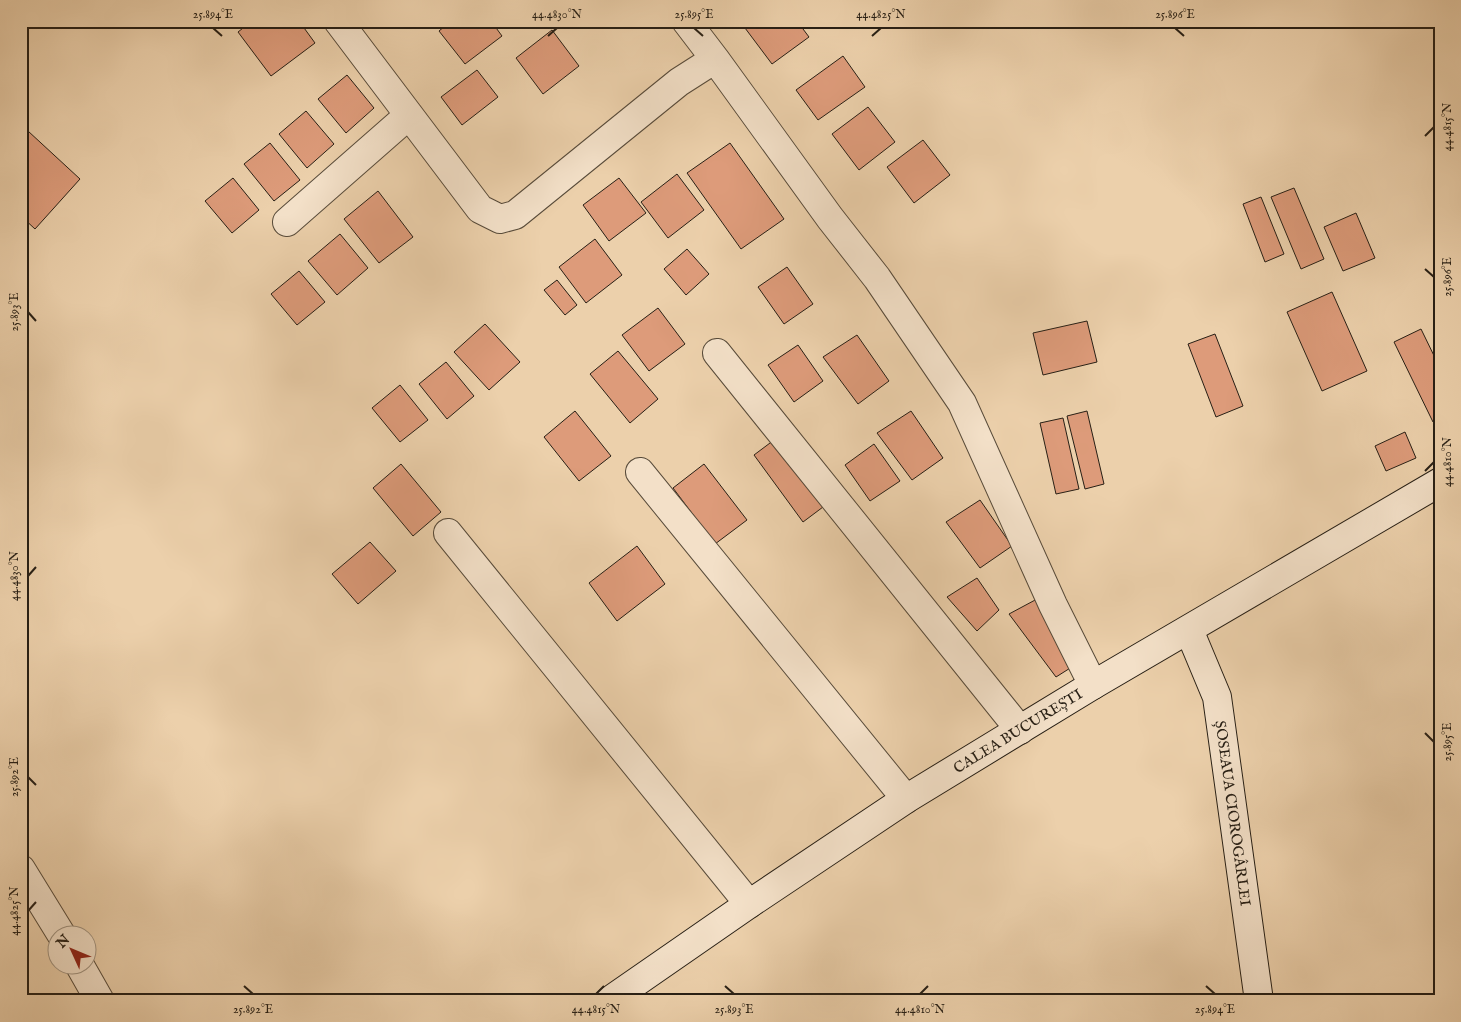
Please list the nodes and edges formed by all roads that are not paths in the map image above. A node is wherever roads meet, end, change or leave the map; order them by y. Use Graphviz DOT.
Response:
graph roads {
  1 [pos="338,21"];
  2 [pos="686,21"];
  3 [pos="715,59"];
  4 [pos="409,115"];
  5 [pos="288,222"];
  6 [pos="717,353"];
  7 [pos="640,472"];
  8 [pos="1440,482"];
  9 [pos="448,533"];
  10 [pos="1189,630"];
  11 [pos="1093,685"];
  12 [pos="1020,730"];
  13 [pos="906,799"];
  14 [pos="21,869"];
  15 [pos="749,904"];
  16 [pos="55,924"];
  17 [pos="85,974"];
  18 [pos="100,1001"];
  19 [pos="609,1001"];
  20 [pos="1259,1001"];
  1 -- 4 [label="street"];
  2 -- 3 [label="street"];
  3 -- 4 [label="street"];
  3 -- 11 [label="street"];
  4 -- 5 [label="street"];
  6 -- 12 [label="street"];
  7 -- 13 [label="street"];
  8 -- 10 [label="street, CALEA BUCUREȘTI"];
  9 -- 15 [label="street"];
  10 -- 11 [label="street, CALEA BUCUREȘTI"];
  10 -- 20 [label="street, ȘOSEAUA CIOROGÂRLEI"];
  11 -- 12 [label="street, CALEA BUCUREȘTI"];
  12 -- 13 [label="street, CALEA BUCUREȘTI"];
  13 -- 15 [label="street, CALEA BUCUREȘTI"];
  14 -- 16 [label="street"];
  15 -- 19 [label="street, CALEA BUCUREȘTI"];
  17 -- 18 [label="street"];
}
